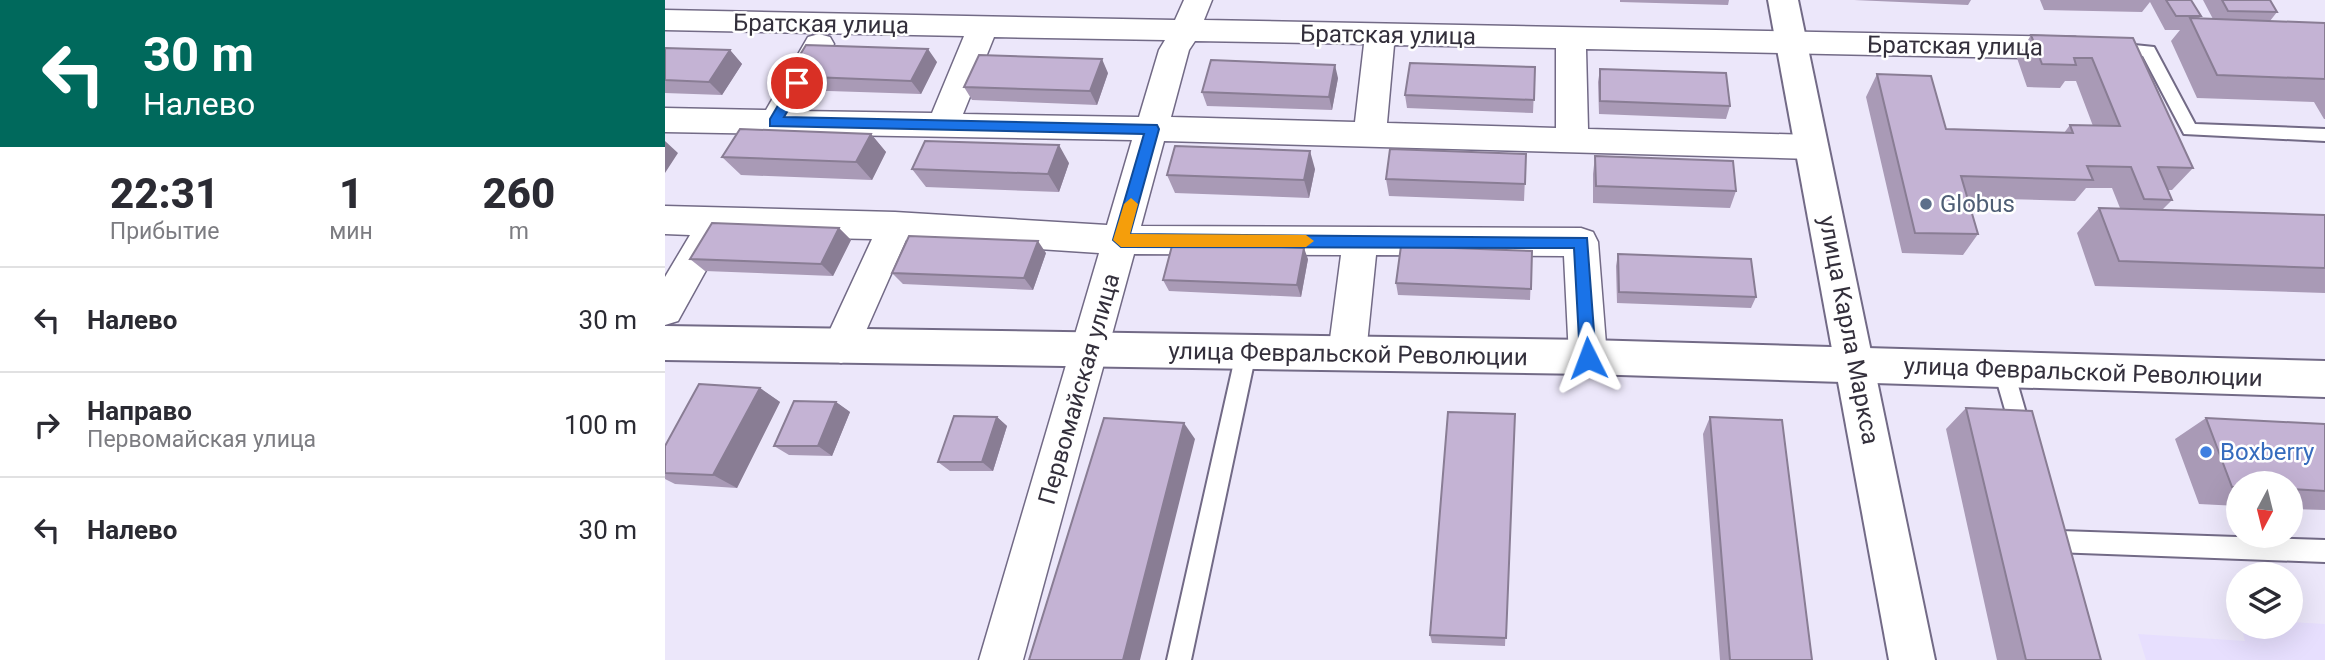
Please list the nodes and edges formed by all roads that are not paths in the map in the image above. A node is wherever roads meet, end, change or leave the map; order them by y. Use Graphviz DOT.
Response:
graph roads {
  1 [pos="1783,0"];
  2 [pos="1191,16"];
  3 [pos="665,20"];
  4 [pos="831,24"];
  5 [pos="983,27"];
  6 [pos="1380,35"];
  7 [pos="1571,38"];
  8 [pos="1791,42"];
  9 [pos="2111,49"];
  10 [pos="665,120"];
  11 [pos="775,122"];
  12 [pos="943,125"];
  13 [pos="1152,129"];
  14 [pos="1370,135"];
  15 [pos="2325,135"];
  16 [pos="1572,140"];
  17 [pos="1812,147"];
  18 [pos="665,220"];
  19 [pos="715,222"];
  20 [pos="895,226"];
  21 [pos="1121,240"];
  22 [pos="1360,241"];
  23 [pos="665,310"];
  24 [pos="665,343"];
  25 [pos="841,347"];
  26 [pos="1091,349"];
  27 [pos="1246,353"];
  28 [pos="1347,354"];
  29 [pos="1588,358"];
  30 [pos="1856,365"];
  31 [pos="2003,368"];
  32 [pos="2325,379"];
  33 [pos="2026,448"];
  34 [pos="2046,514"];
  35 [pos="2054,541"];
  36 [pos="2325,551"];
  37 [pos="2060,565"];
  38 [pos="1001,660"];
  39 [pos="1179,660"];
  40 [pos="1912,660"];
  1 -- 8 [label="street, улица Карла Маркса"];
  2 -- 5 [label="street, Братская улица"];
  2 -- 6 [label="street, Братская улица"];
  2 -- 13 [label="street, Первомайская улица"];
  3 -- 4 [label="street, Братская улица"];
  4 -- 5 [label="street, Братская улица"];
  4 -- 11 [label="street"];
  5 -- 12 [label="street"];
  6 -- 7 [label="street, Братская улица"];
  6 -- 14 [label="street"];
  7 -- 8 [label="street, Братская улица"];
  7 -- 16 [label="street"];
  8 -- 9 [label="street, Братская улица"];
  8 -- 17 [label="street, улица Карла Маркса"];
  9 -- 15 [label="lane"];
  10 -- 11 [label="street"];
  11 -- 12 [label="street"];
  12 -- 13 [label="street"];
  13 -- 14 [label="street"];
  13 -- 21 [label="street, Первомайская улица"];
  14 -- 16 [label="street"];
  16 -- 17 [label="street"];
  17 -- 30 [label="street, улица Карла Маркса"];
  18 -- 19 [label="street"];
  19 -- 20 [label="street"];
  19 -- 23 [label="street"];
  20 -- 21 [label="street"];
  20 -- 25 [label="street"];
  21 -- 22 [label="street"];
  21 -- 26 [label="street, Первомайская улица"];
  22 -- 28 [label="street"];
  22 -- 29 [label="street"];
  24 -- 25 [label="street, улица Февральской Революции"];
  25 -- 26 [label="street, улица Февральской Революции"];
  26 -- 27 [label="street, улица Февральской Революции"];
  26 -- 38 [label="street, Первомайская улица"];
  27 -- 28 [label="street, улица Февральской Революции"];
  27 -- 39 [label="lane"];
  28 -- 29 [label="street, улица Февральской Революции"];
  29 -- 30 [label="street, улица Февральской Революции"];
  30 -- 31 [label="street, улица Февральской Революции"];
  30 -- 40 [label="street, улица Карла Маркса"];
  31 -- 32 [label="street, улица Февральской Революции"];
  31 -- 33 [label="lane"];
  34 -- 35 [label="lane"];
  35 -- 36 [label="lane"];
  35 -- 37 [label="lane"];
}
